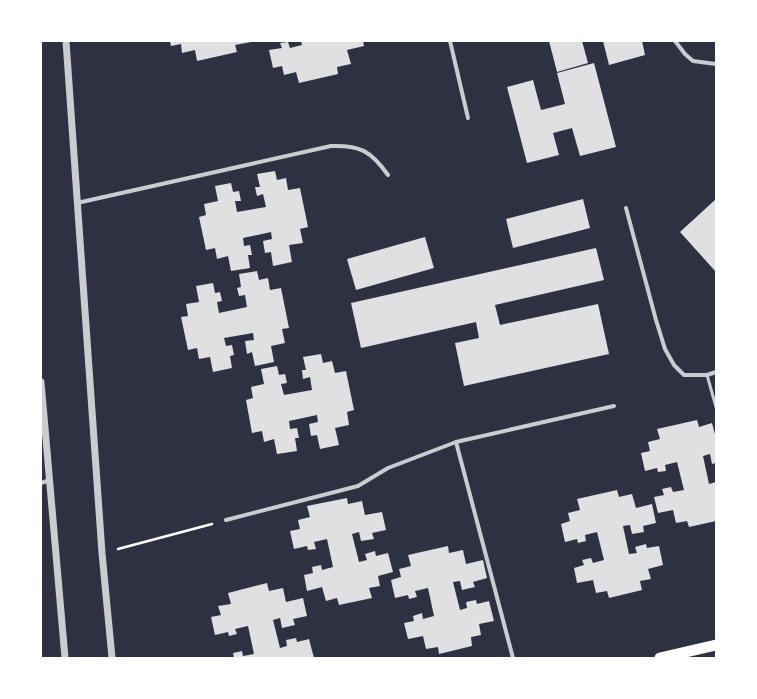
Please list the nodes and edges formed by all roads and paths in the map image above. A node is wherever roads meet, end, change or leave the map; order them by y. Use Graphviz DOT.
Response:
graph roads {
  1 [pos="66,41"];
  2 [pos="450,41"];
  3 [pos="675,41"];
  4 [pos="716,64"];
  5 [pos="468,118"];
  6 [pos="388,175"];
  7 [pos="77,203"];
  8 [pos="626,208"];
  9 [pos="716,372"];
  10 [pos="707,374"];
  11 [pos="41,382"];
  12 [pos="614,406"];
  13 [pos="716,407"];
  14 [pos="456,442"];
  15 [pos="50,480"];
  16 [pos="41,483"];
  17 [pos="226,520"];
  18 [pos="102,553"];
  19 [pos="716,645"];
  20 [pos="64,658"];
  21 [pos="112,658"];
  22 [pos="514,658"];
  23 [pos="660,658"];
  1 -- 7 [label="street"];
  2 -- 5 [label="street"];
  3 -- 4 [label="street"];
  6 -- 7 [label="street"];
  7 -- 18 [label="street"];
  8 -- 10 [label="street"];
  9 -- 10 [label="street"];
  10 -- 13 [label="lane"];
  11 -- 15 [label="street"];
  12 -- 14 [label="street"];
  14 -- 17 [label="street"];
  14 -- 22 [label="street"];
  15 -- 16 [label="street"];
  15 -- 20 [label="street"];
  17 -- 18 [label="path"];
  18 -- 21 [label="street"];
  19 -- 23 [label="highway"];
}
